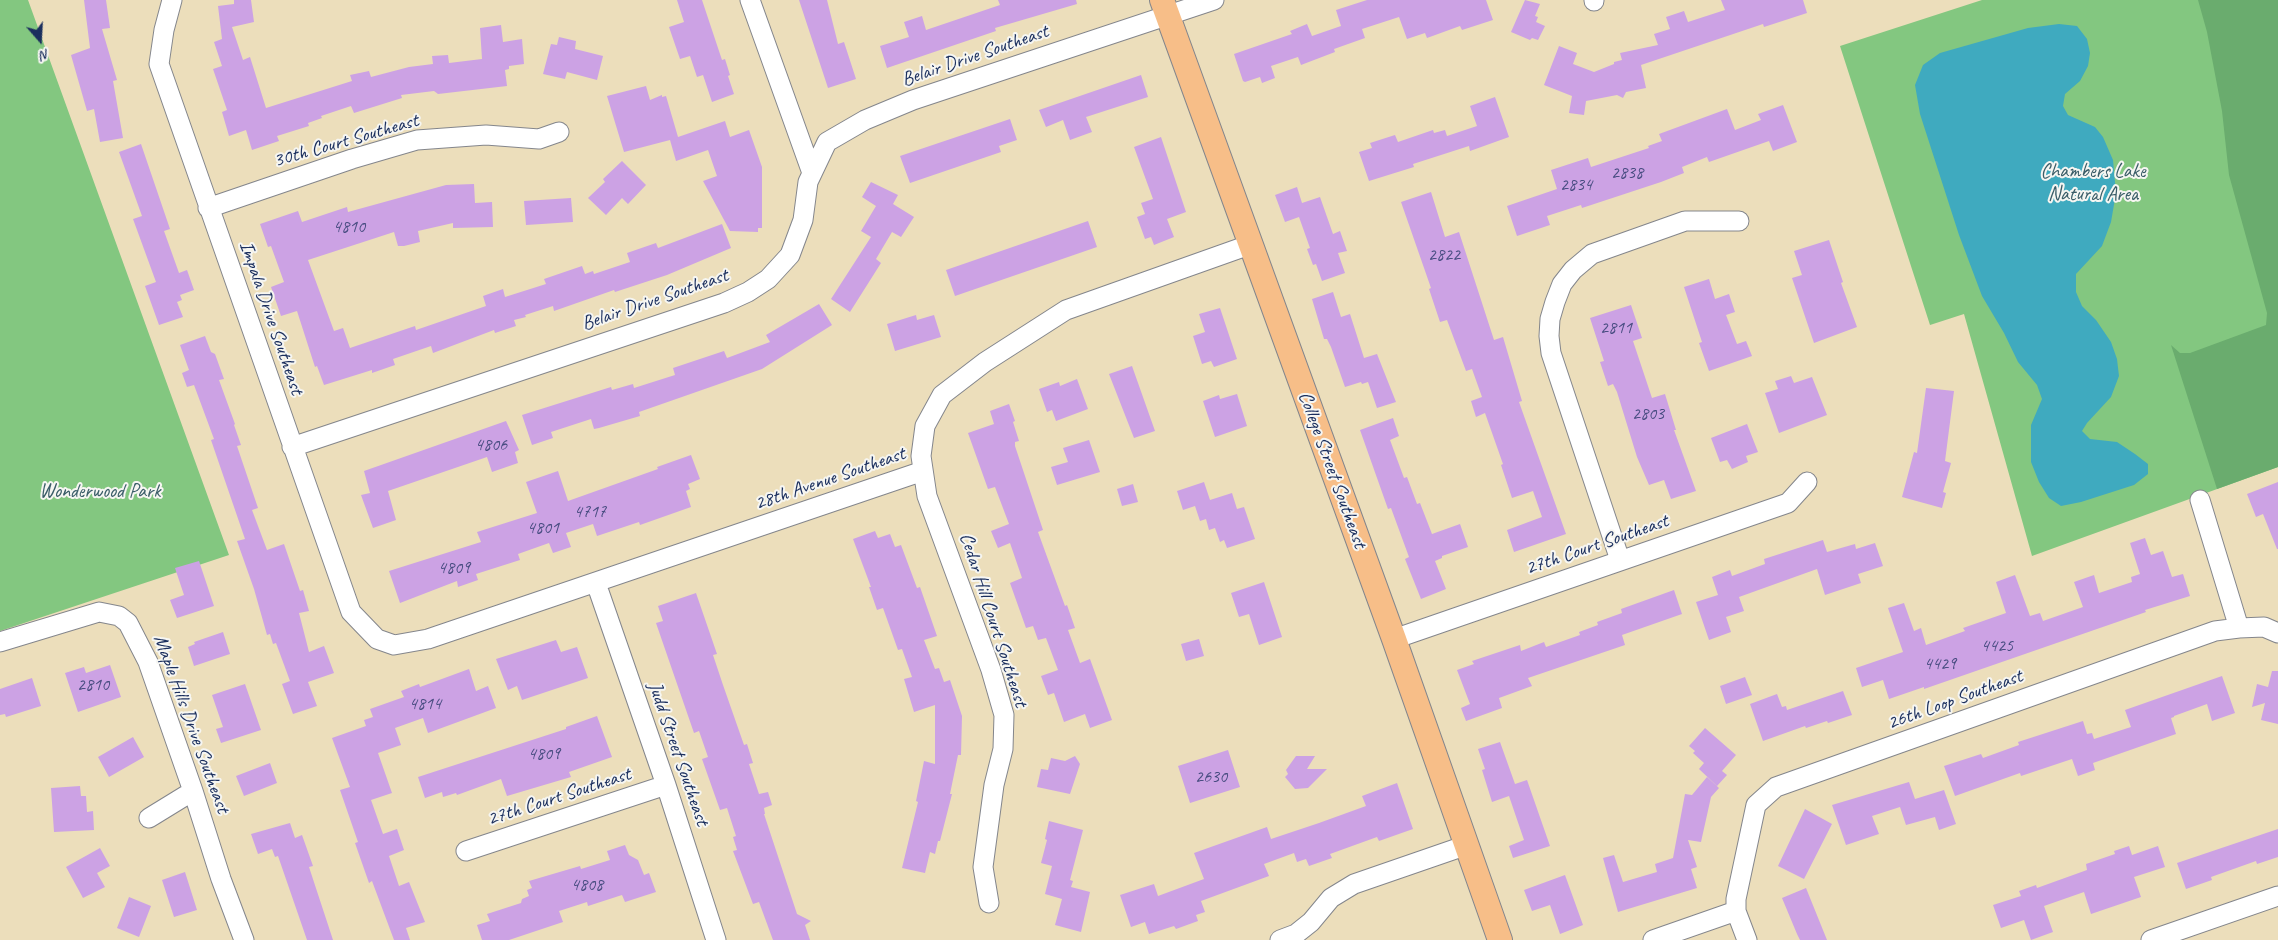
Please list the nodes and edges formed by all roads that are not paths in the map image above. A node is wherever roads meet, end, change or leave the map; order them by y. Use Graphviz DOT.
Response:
graph roads {
  1 [pos="172,0"];
  2 [pos="750,0"];
  3 [pos="1214,0"];
  4 [pos="1164,8"];
  5 [pos="559,132"];
  6 [pos="812,173"];
  7 [pos="208,208"];
  8 [pos="1739,221"];
  9 [pos="1249,245"];
  10 [pos="292,446"];
  11 [pos="923,470"];
  12 [pos="1807,482"];
  13 [pos="2200,500"];
  14 [pos="1620,560"];
  15 [pos="596,583"];
  16 [pos="2238,628"];
  17 [pos="2278,633"];
  18 [pos="377,639"];
  19 [pos="1394,639"];
  20 [pos="0,642"];
  21 [pos="666,785"];
  22 [pos="193,791"];
  23 [pos="148,818"];
  24 [pos="1467,845"];
  25 [pos="466,851"];
  26 [pos="2278,896"];
  27 [pos="989,903"];
  28 [pos="1736,911"];
  29 [pos="244,940"];
  30 [pos="716,940"];
  31 [pos="1280,940"];
  32 [pos="1500,940"];
  33 [pos="1653,940"];
  34 [pos="1747,940"];
  35 [pos="2151,940"];
  1 -- 7 [label="street, Impala Drive Southeast"];
  2 -- 6 [label="street"];
  3 -- 4 [label="street, Belair Drive Southeast"];
  4 -- 6 [label="street, Belair Drive Southeast"];
  4 -- 9 [label="main road, College Street Southeast"];
  5 -- 7 [label="street, 30th Court Southeast"];
  6 -- 10 [label="street, Belair Drive Southeast"];
  7 -- 10 [label="street, Impala Drive Southeast"];
  8 -- 14 [label="street"];
  9 -- 11 [label="street, 28th Avenue Southeast"];
  9 -- 19 [label="main road, College Street Southeast"];
  10 -- 18 [label="street, Impala Drive Southeast"];
  11 -- 15 [label="street, 28th Avenue Southeast"];
  11 -- 27 [label="street, Cedar Hill Court Southeast"];
  12 -- 14 [label="street, 27th Court Southeast"];
  13 -- 16 [label="street"];
  14 -- 19 [label="street, 27th Court Southeast"];
  15 -- 18 [label="street, 28th Avenue Southeast"];
  15 -- 21 [label="street, Judd Street Southeast"];
  16 -- 17 [label="street, 26th Loop Southeast"];
  16 -- 28 [label="street, 26th Loop Southeast"];
  19 -- 24 [label="main road, College Street Southeast"];
  20 -- 22 [label="street, Maple Hills Drive Southeast"];
  21 -- 25 [label="street, 27th Court Southeast"];
  21 -- 30 [label="street, Judd Street Southeast"];
  22 -- 23 [label="street"];
  22 -- 29 [label="street, Maple Hills Drive Southeast"];
  24 -- 31 [label="street"];
  24 -- 32 [label="main road, College Street Southeast"];
  26 -- 35 [label="street"];
  28 -- 33 [label="street"];
  28 -- 34 [label="street"];
}
